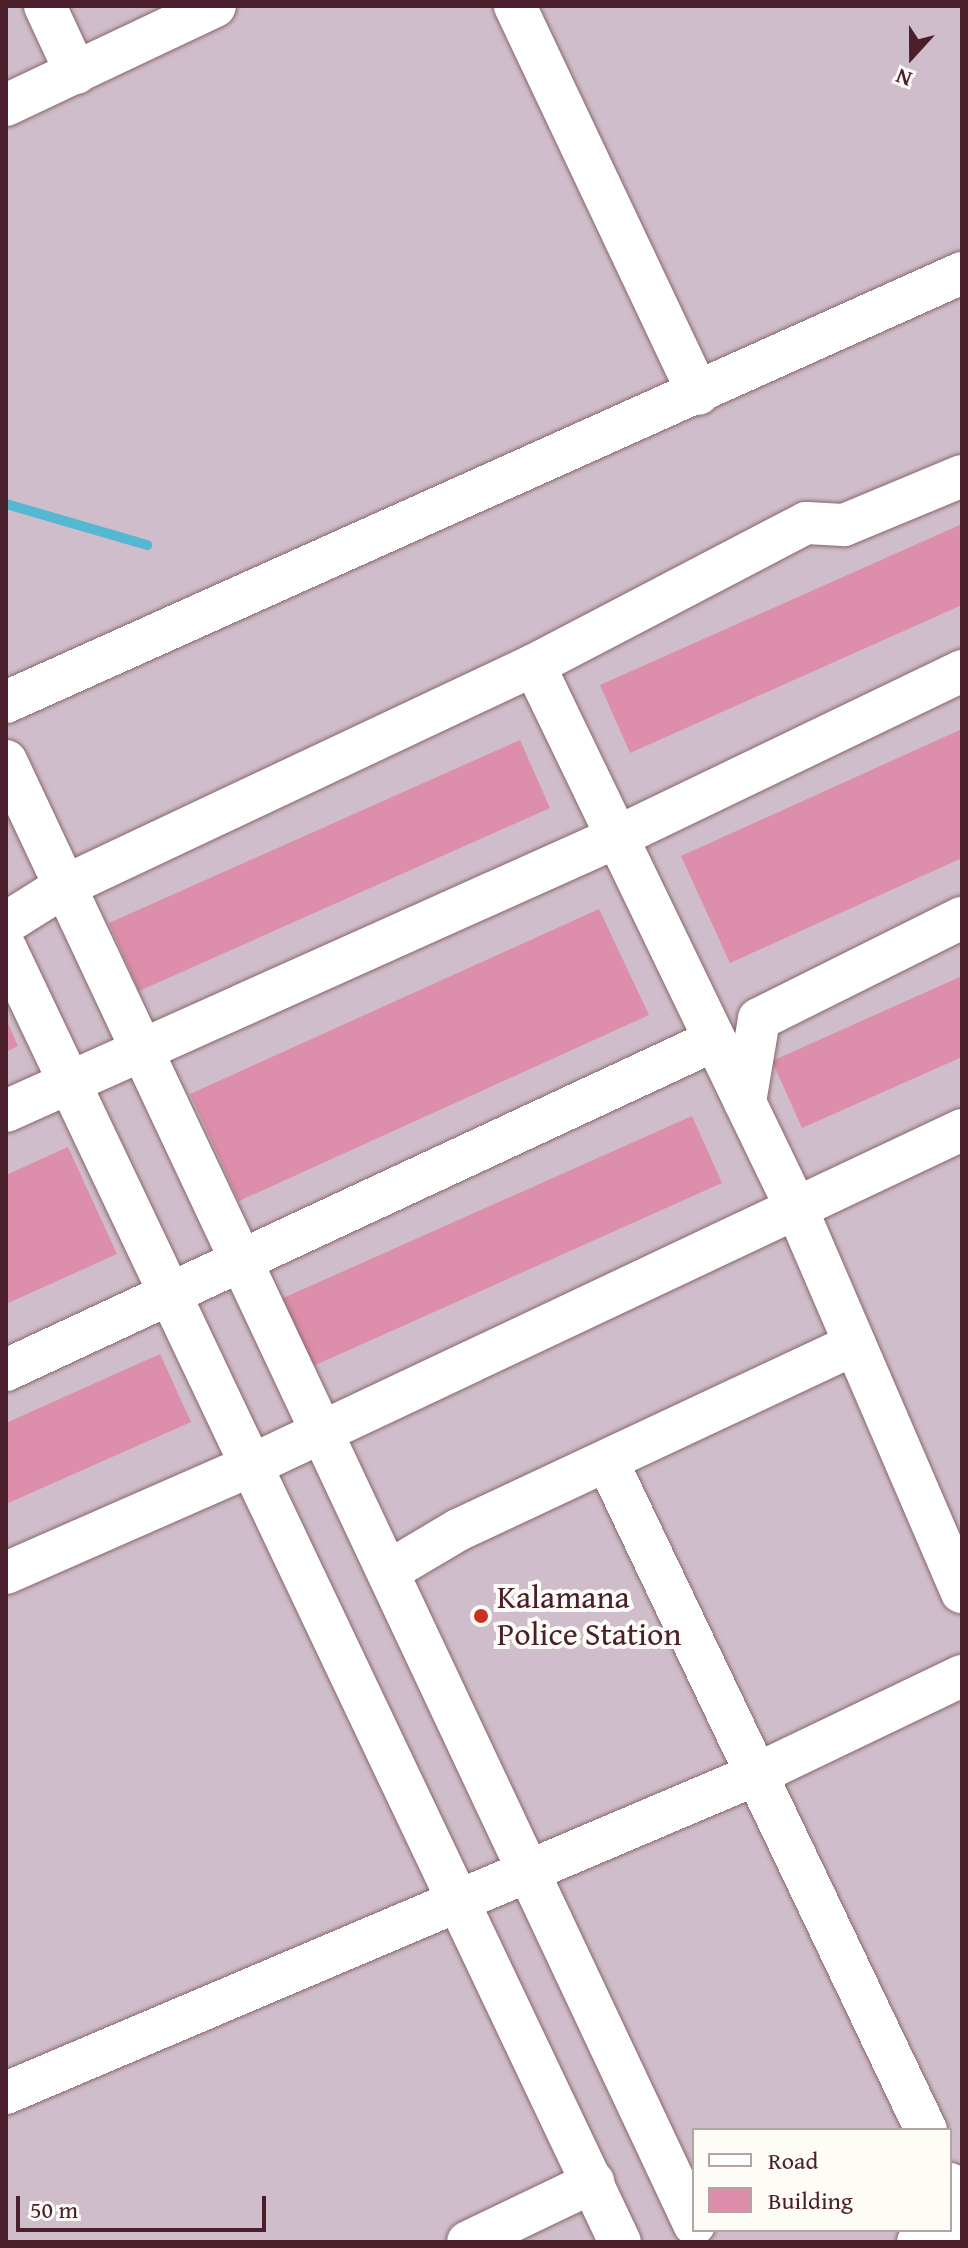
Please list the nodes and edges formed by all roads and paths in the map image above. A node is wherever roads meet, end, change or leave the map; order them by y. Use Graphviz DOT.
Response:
graph roads {
  1 [pos="45,6"];
  2 [pos="215,6"];
  3 [pos="515,6"];
  4 [pos="76,73"];
  5 [pos="6,105"];
  6 [pos="962,273"];
  7 [pos="698,394"];
  8 [pos="962,476"];
  9 [pos="534,665"];
  10 [pos="962,671"];
  11 [pos="6,702"];
  12 [pos="6,761"];
  13 [pos="617,837"];
  14 [pos="65,886"];
  15 [pos="962,918"];
  16 [pos="6,923"];
  17 [pos="6,949"];
  18 [pos="715,1040"];
  19 [pos="144,1052"];
  20 [pos="67,1083"];
  21 [pos="745,1102"];
  22 [pos="6,1111"];
  23 [pos="962,1130"];
  24 [pos="798,1212"];
  25 [pos="240,1258"];
  26 [pos="170,1293"];
  27 [pos="855,1344"];
  28 [pos="6,1370"];
  29 [pos="323,1431"];
  30 [pos="608,1463"];
  31 [pos="254,1464"];
  32 [pos="389,1571"];
  33 [pos="6,1573"];
  34 [pos="962,1592"];
  35 [pos="962,1676"];
  36 [pos="757,1774"];
  37 [pos="531,1872"];
  38 [pos="461,1902"];
  39 [pos="6,2093"];
  40 [pos="925,2128"];
  41 [pos="593,2182"];
  42 [pos="952,2188"];
  43 [pos="962,2211"];
  44 [pos="692,2220"];
  45 [pos="939,2232"];
  46 [pos="468,2242"];
  47 [pos="620,2242"];
  48 [pos="918,2242"];
  1 -- 4 [label="street"];
  2 -- 4 [label="street"];
  3 -- 7 [label="street"];
  4 -- 5 [label="street"];
  6 -- 7 [label="street"];
  7 -- 11 [label="street"];
  8 -- 9 [label="street"];
  9 -- 13 [label="street"];
  9 -- 14 [label="street"];
  10 -- 13 [label="street"];
  12 -- 14 [label="street"];
  13 -- 18 [label="street"];
  13 -- 19 [label="street"];
  14 -- 16 [label="street"];
  14 -- 19 [label="street"];
  15 -- 21 [label="street"];
  17 -- 20 [label="street"];
  18 -- 21 [label="street"];
  18 -- 25 [label="street"];
  19 -- 20 [label="street"];
  19 -- 25 [label="street"];
  20 -- 22 [label="street"];
  20 -- 26 [label="street"];
  21 -- 24 [label="street"];
  23 -- 24 [label="street"];
  24 -- 27 [label="street"];
  24 -- 29 [label="street"];
  25 -- 26 [label="street"];
  25 -- 29 [label="street"];
  26 -- 28 [label="street"];
  26 -- 31 [label="street"];
  27 -- 30 [label="street"];
  27 -- 34 [label="street"];
  29 -- 31 [label="street"];
  29 -- 32 [label="street"];
  30 -- 32 [label="street"];
  30 -- 36 [label="street"];
  31 -- 33 [label="street"];
  31 -- 38 [label="street"];
  32 -- 37 [label="street"];
  35 -- 36 [label="street"];
  36 -- 37 [label="street"];
  36 -- 40 [label="street"];
  37 -- 38 [label="street"];
  37 -- 44 [label="street"];
  38 -- 39 [label="street"];
  38 -- 41 [label="street"];
  41 -- 46 [label="street"];
  41 -- 47 [label="street"];
  42 -- 43 [label="street"];
  45 -- 48 [label="street"];
}
